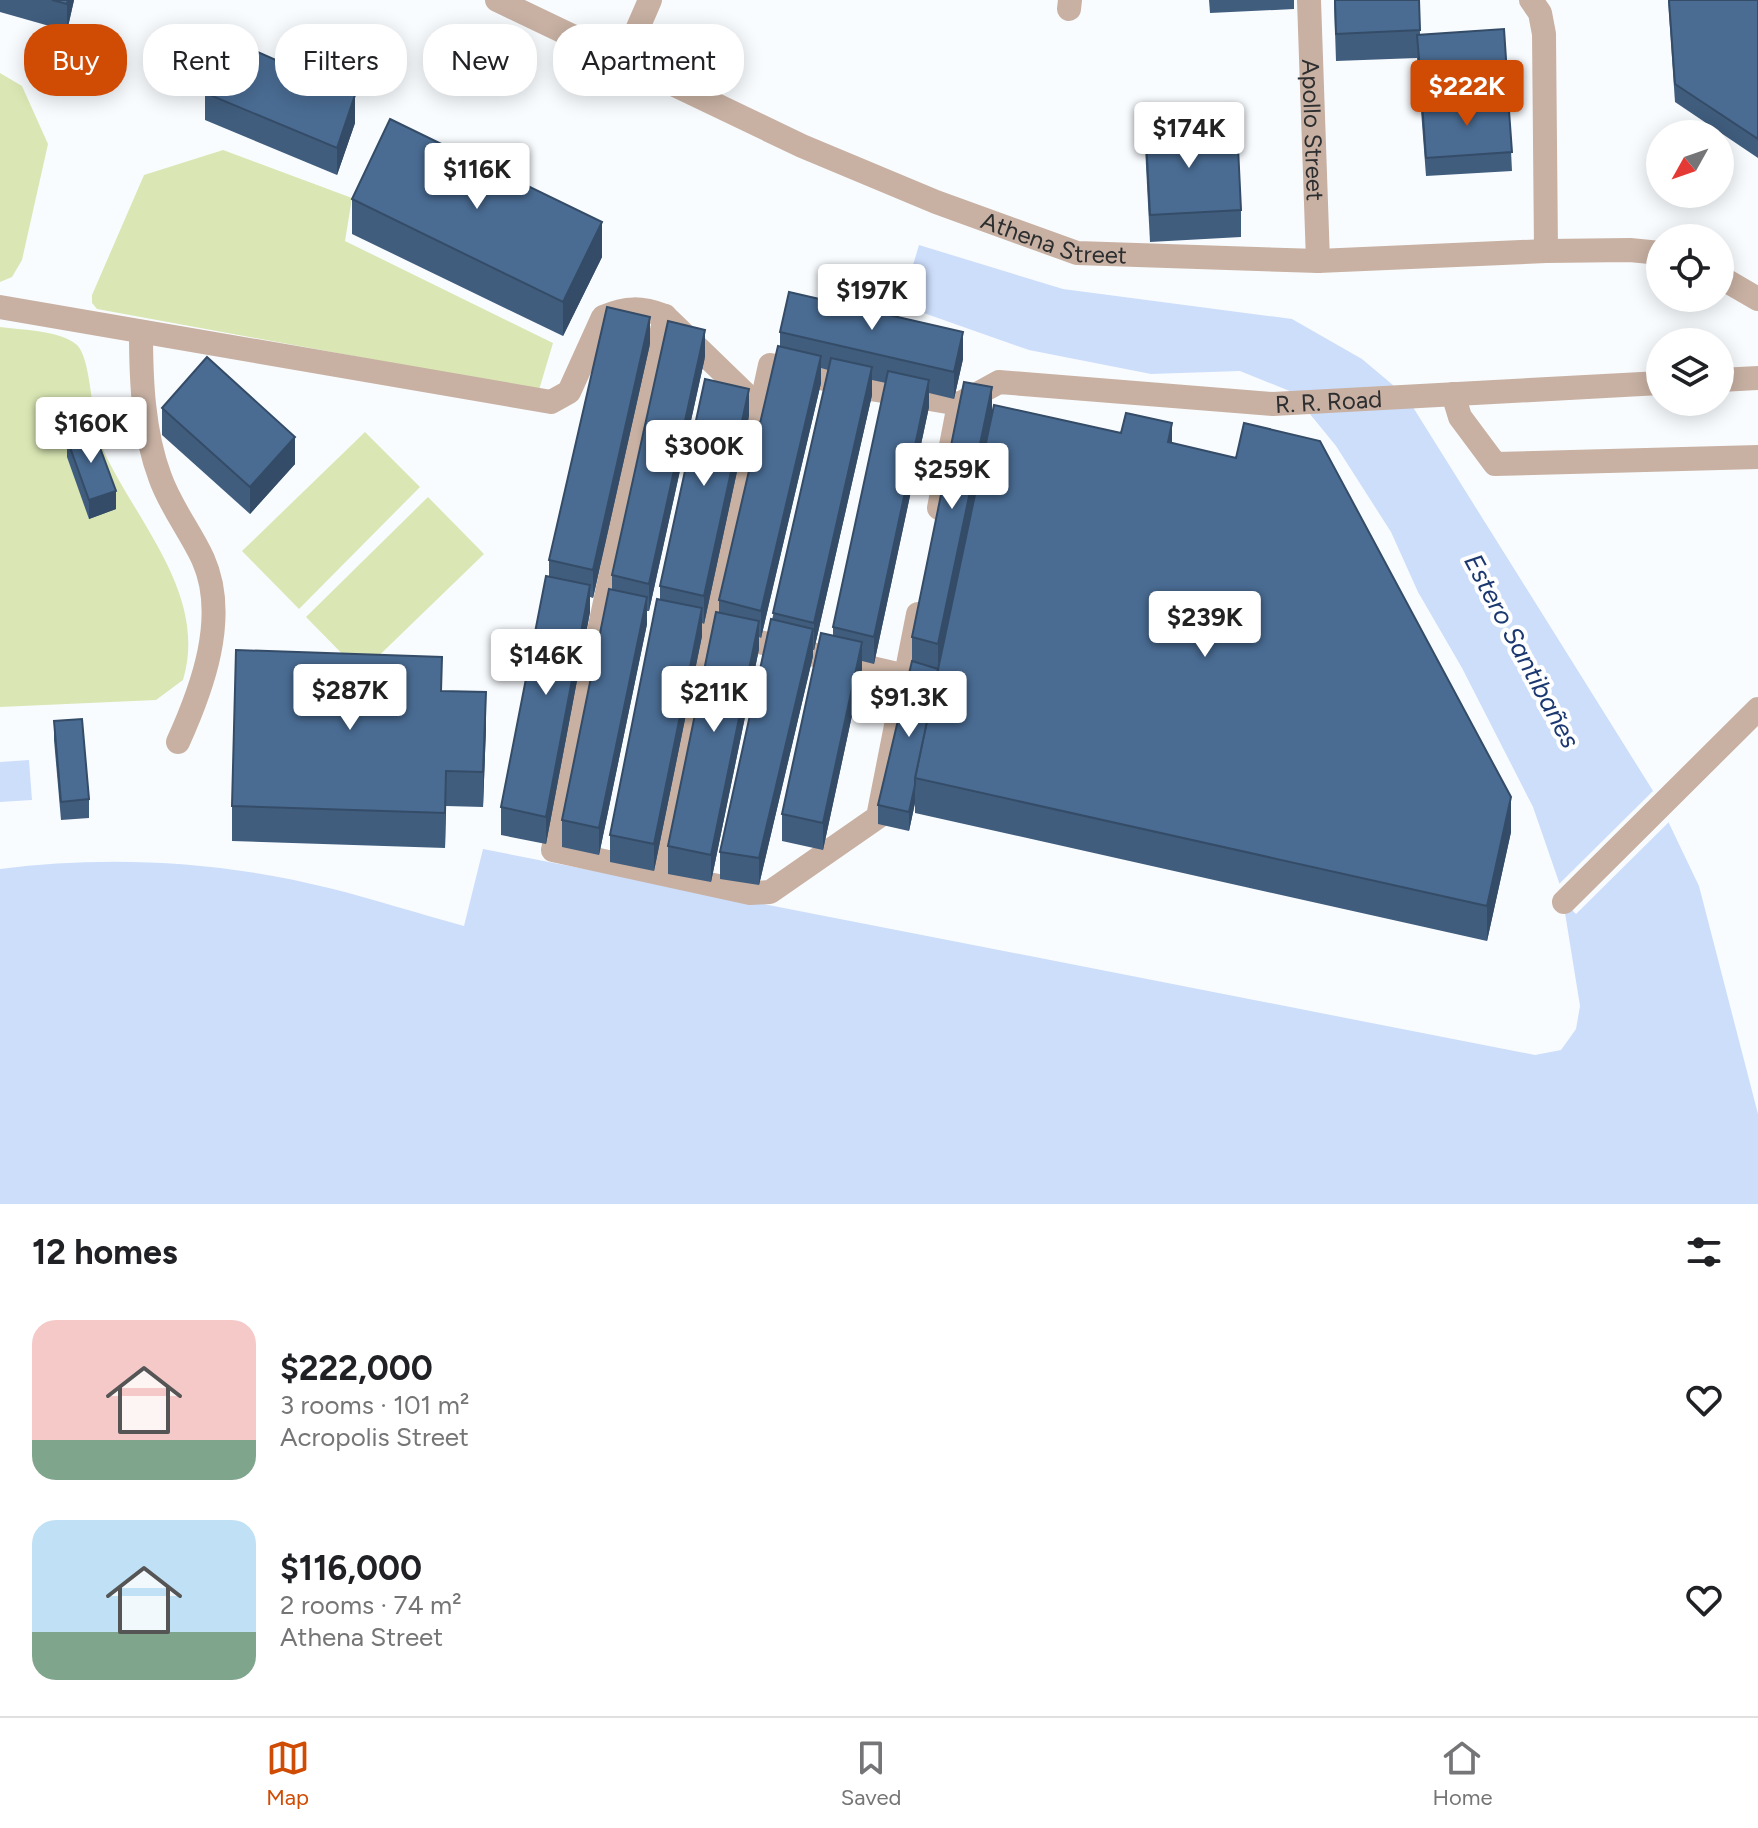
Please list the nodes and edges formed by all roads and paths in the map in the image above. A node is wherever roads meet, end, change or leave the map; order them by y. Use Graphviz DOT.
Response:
graph roads {
  1 [pos="497,0"];
  2 [pos="650,0"];
  3 [pos="1309,0"];
  4 [pos="1531,0"];
  5 [pos="640,24"];
  6 [pos="553,26"];
  7 [pos="699,96"];
  8 [pos="1546,251"];
  9 [pos="1646,252"];
  10 [pos="1318,261"];
  11 [pos="1734,285"];
  12 [pos="1758,299"];
  13 [pos="0,307"];
  14 [pos="665,316"];
  15 [pos="141,332"];
  16 [pos="1758,378"];
  17 [pos="1734,379"];
  18 [pos="1646,384"];
  19 [pos="1453,394"];
  20 [pos="959,404"];
  21 [pos="759,407"];
  22 [pos="1758,457"];
  23 [pos="936,525"];
  24 [pos="924,585"];
  25 [pos="603,607"];
  26 [pos="634,614"];
  27 [pos="704,629"];
  28 [pos="906,676"];
  29 [pos="1758,709"];
  30 [pos="178,742"];
  31 [pos="660,873"];
  32 [pos="1564,902"];
  1 -- 6 [label="street, Athena Street"];
  2 -- 5 [label="street"];
  3 -- 10 [label="street, Apollo Street"];
  4 -- 8 [label="street"];
  7 -- 10 [label="street, Athena Street"];
  8 -- 9 [label="street, Athena Street"];
  8 -- 10 [label="street, Athena Street"];
  11 -- 12 [label="street"];
  13 -- 15 [label="street"];
  14 -- 15 [label="street"];
  14 -- 21 [label="street"];
  14 -- 25 [label="street"];
  15 -- 30 [label="street"];
  16 -- 17 [label="street"];
  18 -- 19 [label="street, R. R. Road"];
  19 -- 20 [label="street, R. R. Road"];
  19 -- 22 [label="street"];
  20 -- 21 [label="street"];
  20 -- 23 [label="street"];
  21 -- 27 [label="street"];
  24 -- 28 [label="street"];
  25 -- 26 [label="street"];
  25 -- 31 [label="street"];
  27 -- 28 [label="street"];
  27 -- 31 [label="street"];
  28 -- 31 [label="street"];
  29 -- 32 [label="street"];
}
